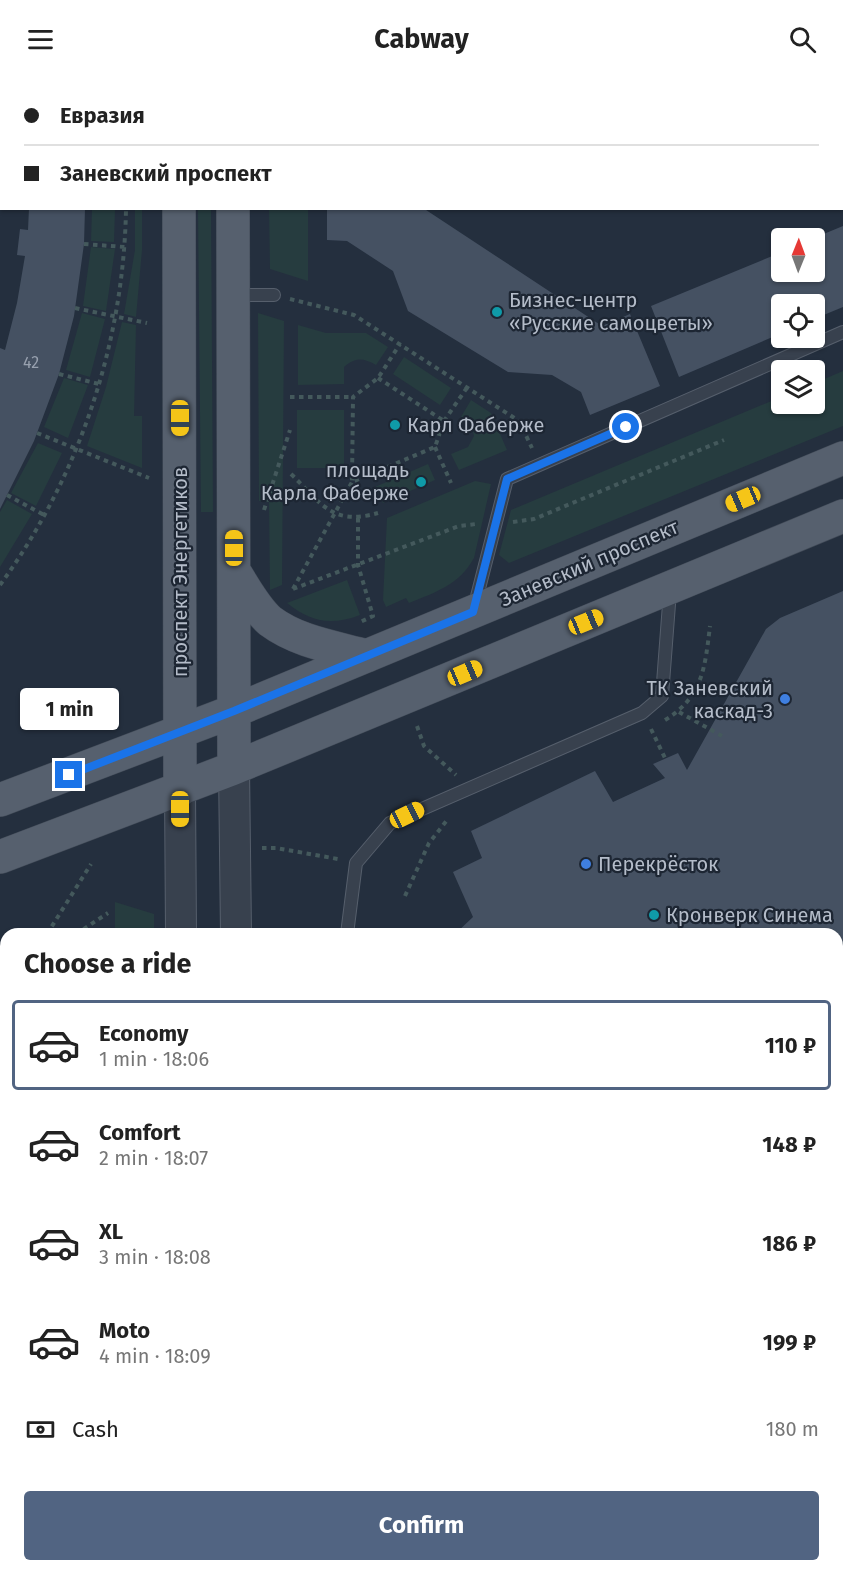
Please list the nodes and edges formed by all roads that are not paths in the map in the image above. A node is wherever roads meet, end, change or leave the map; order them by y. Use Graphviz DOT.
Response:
graph roads {
  1 [pos="179,210"];
  2 [pos="233,210"];
  3 [pos="233,295"];
  4 [pos="274,295"];
  5 [pos="843,332"];
  6 [pos="843,458"];
  7 [pos="843,516"];
  8 [pos="234,571"];
  9 [pos="670,587"];
  10 [pos="473,612"];
  11 [pos="367,656"];
  12 [pos="234,711"];
  13 [pos="180,733"];
  14 [pos="234,768"];
  15 [pos="180,790"];
  16 [pos="0,800"];
  17 [pos="0,857"];
  18 [pos="181,928"];
  19 [pos="236,928"];
  20 [pos="348,928"];
  1 -- 13 [label="main road, проспект Энергетиков"];
  2 -- 3 [label="main road"];
  3 -- 4 [label="lane"];
  3 -- 8 [label="main road"];
  5 -- 10 [label="lane"];
  6 -- 10 [label="main road, Заневский проспект"];
  7 -- 9 [label="main road"];
  8 -- 11 [label="main road"];
  8 -- 12 [label="main road"];
  9 -- 14 [label="main road"];
  9 -- 20 [label="lane"];
  10 -- 11 [label="main road, Заневский проспект"];
  11 -- 12 [label="main road, Заневский проспект"];
  12 -- 13 [label="main road, Заневский проспект"];
  12 -- 14 [label="main road"];
  13 -- 15 [label="main road, проспект Энергетиков"];
  13 -- 16 [label="main road, Заневский проспект"];
  14 -- 15 [label="main road"];
  14 -- 19 [label="street"];
  15 -- 17 [label="main road"];
  15 -- 18 [label="street, проспект Энергетиков"];
}
